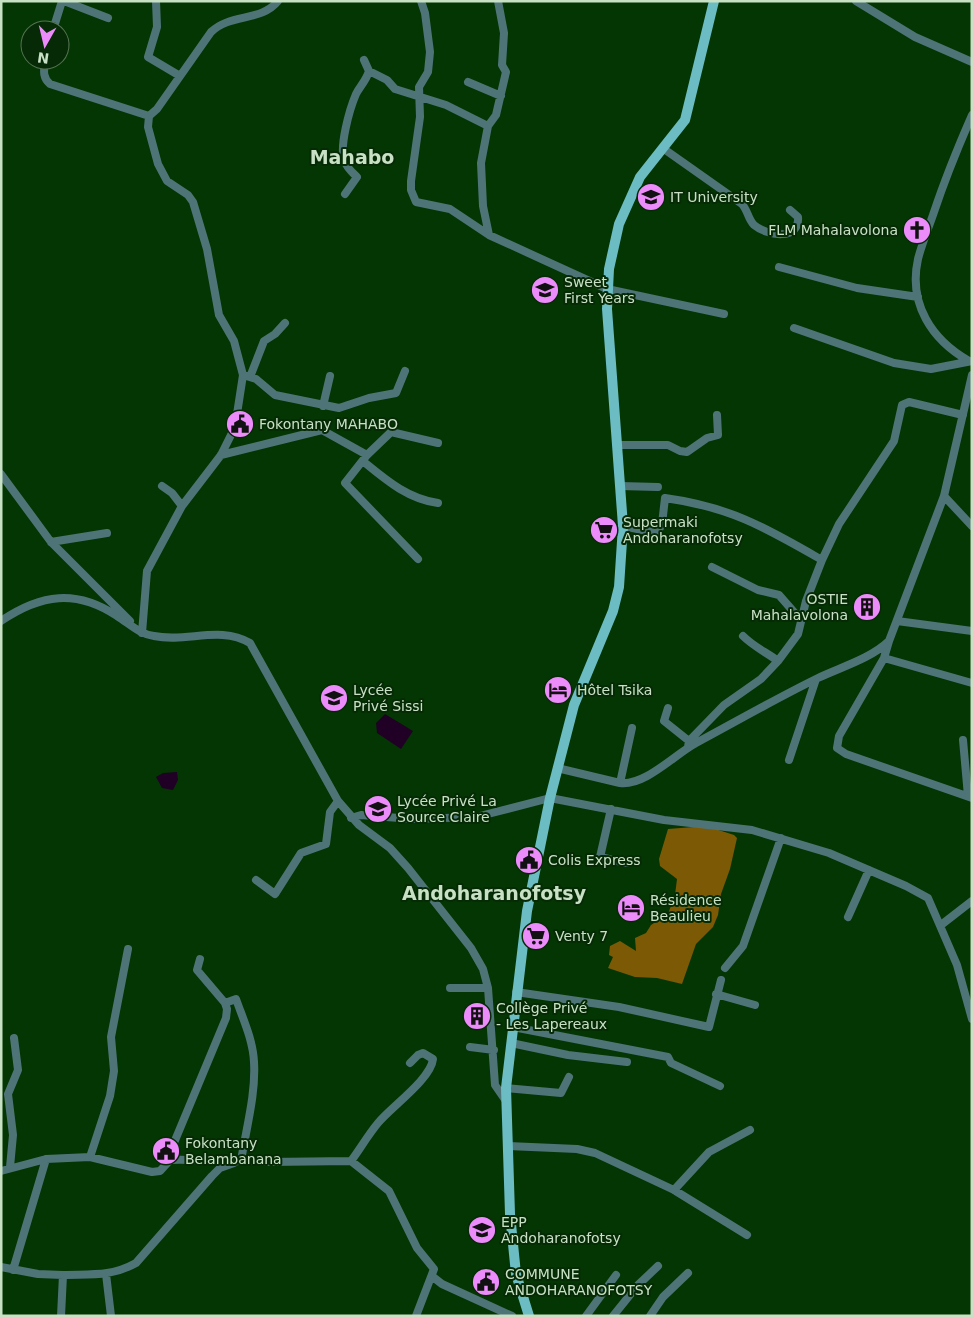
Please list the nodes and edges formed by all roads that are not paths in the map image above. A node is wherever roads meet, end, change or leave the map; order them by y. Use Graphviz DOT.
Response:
graph roads {
  1 [pos="63,1"];
  2 [pos="156,1"];
  3 [pos="278,1"];
  4 [pos="421,1"];
  5 [pos="498,1"];
  6 [pos="714,1"];
  7 [pos="856,1"];
  8 [pos="108,18"];
  9 [pos="56,20"];
  10 [pos="364,60"];
  11 [pos="972,62"];
  12 [pos="43,70"];
  13 [pos="369,71"];
  14 [pos="180,76"];
  15 [pos="468,82"];
  16 [pos="420,96"];
  17 [pos="501,96"];
  18 [pos="972,115"];
  19 [pos="149,116"];
  20 [pos="488,126"];
  21 [pos="664,149"];
  22 [pos="345,194"];
  23 [pos="790,210"];
  24 [pos="489,235"];
  25 [pos="779,268"];
  26 [pos="607,289"];
  27 [pos="918,297"];
  28 [pos="724,314"];
  29 [pos="285,324"];
  30 [pos="794,328"];
  31 [pos="971,361"];
  32 [pos="405,371"];
  33 [pos="972,375"];
  34 [pos="247,376"];
  35 [pos="330,376"];
  36 [pos="323,406"];
  37 [pos="717,415"];
  38 [pos="963,415"];
  39 [pos="438,443"];
  40 [pos="617,445"];
  41 [pos="220,455"];
  42 [pos="365,458"];
  43 [pos="1,474"];
  44 [pos="162,486"];
  45 [pos="620,486"];
  46 [pos="658,487"];
  47 [pos="944,496"];
  48 [pos="438,503"];
  49 [pos="182,506"];
  50 [pos="623,526"];
  51 [pos="972,526"];
  52 [pos="107,533"];
  53 [pos="51,542"];
  54 [pos="418,560"];
  55 [pos="822,560"];
  56 [pos="712,567"];
  57 [pos="800,619"];
  58 [pos="2,620"];
  59 [pos="896,621"];
  60 [pos="972,631"];
  61 [pos="142,633"];
  62 [pos="743,636"];
  63 [pos="889,641"];
  64 [pos="884,658"];
  65 [pos="778,661"];
  66 [pos="816,679"];
  67 [pos="972,683"];
  68 [pos="668,708"];
  69 [pos="632,728"];
  70 [pos="963,740"];
  71 [pos="688,744"];
  72 [pos="789,760"];
  73 [pos="558,768"];
  74 [pos="620,783"];
  75 [pos="970,797"];
  76 [pos="550,798"];
  77 [pos="338,801"];
  78 [pos="611,809"];
  79 [pos="352,818"];
  80 [pos="781,838"];
  81 [pos="626,863"];
  82 [pos="869,870"];
  83 [pos="256,880"];
  84 [pos="972,902"];
  85 [pos="848,917"];
  86 [pos="941,925"];
  87 [pos="128,949"];
  88 [pos="200,960"];
  89 [pos="725,968"];
  90 [pos="721,980"];
  91 [pos="450,988"];
  92 [pos="488,988"];
  93 [pos="516,992"];
  94 [pos="716,994"];
  95 [pos="224,1003"];
  96 [pos="970,1004"];
  97 [pos="755,1005"];
  98 [pos="972,1019"];
  99 [pos="513,1027"];
  100 [pos="14,1038"];
  101 [pos="510,1043"];
  102 [pos="470,1047"];
  103 [pos="494,1050"];
  104 [pos="627,1062"];
  105 [pos="410,1063"];
  106 [pos="569,1077"];
  107 [pos="720,1086"];
  108 [pos="506,1088"];
  109 [pos="4,1095"];
  110 [pos="506,1100"];
  111 [pos="750,1130"];
  112 [pos="508,1146"];
  113 [pos="90,1157"];
  114 [pos="46,1159"];
  115 [pos="170,1160"];
  116 [pos="241,1161"];
  117 [pos="351,1161"];
  118 [pos="10,1167"];
  119 [pos="1,1171"];
  120 [pos="674,1190"];
  121 [pos="747,1235"];
  122 [pos="658,1266"];
  123 [pos="1,1267"];
  124 [pos="13,1270"];
  125 [pos="688,1273"];
  126 [pos="106,1274"];
  127 [pos="63,1275"];
  128 [pos="616,1275"];
  129 [pos="433,1277"];
  130 [pos="509,1315"];
  131 [pos="61,1316"];
  132 [pos="111,1316"];
  133 [pos="416,1316"];
  134 [pos="528,1316"];
  135 [pos="586,1316"];
  136 [pos="613,1316"];
  137 [pos="650,1316"];
  1 -- 8 [label="street"];
  1 -- 9 [label="street"];
  2 -- 14 [label="street"];
  3 -- 14 [label="street"];
  4 -- 16 [label="street"];
  5 -- 17 [label="street"];
  6 -- 21 [label="main road"];
  7 -- 11 [label="street"];
  10 -- 13 [label="street"];
  12 -- 19 [label="street"];
  13 -- 16 [label="street"];
  13 -- 22 [label="street"];
  14 -- 19 [label="street"];
  15 -- 17 [label="street"];
  16 -- 20 [label="street"];
  16 -- 24 [label="street"];
  17 -- 20 [label="street"];
  18 -- 27 [label="street"];
  19 -- 34 [label="street"];
  20 -- 24 [label="street"];
  21 -- 23 [label="street"];
  21 -- 26 [label="main road"];
  24 -- 26 [label="street"];
  25 -- 27 [label="street"];
  26 -- 28 [label="street"];
  26 -- 40 [label="main road"];
  27 -- 31 [label="street"];
  29 -- 34 [label="street"];
  30 -- 31 [label="street"];
  32 -- 36 [label="street"];
  33 -- 38 [label="street"];
  34 -- 36 [label="street"];
  34 -- 41 [label="street"];
  35 -- 36 [label="street"];
  37 -- 40 [label="street"];
  38 -- 47 [label="street"];
  38 -- 55 [label="street"];
  39 -- 42 [label="street"];
  40 -- 45 [label="main road"];
  41 -- 42 [label="street"];
  41 -- 49 [label="street"];
  42 -- 48 [label="street"];
  42 -- 54 [label="street"];
  43 -- 53 [label="street"];
  44 -- 49 [label="street"];
  45 -- 46 [label="street"];
  45 -- 50 [label="main road"];
  47 -- 51 [label="street"];
  47 -- 59 [label="street"];
  49 -- 61 [label="street"];
  50 -- 55 [label="street"];
  50 -- 73 [label="main road"];
  52 -- 53 [label="street"];
  53 -- 61 [label="street"];
  55 -- 57 [label="street"];
  56 -- 57 [label="street"];
  57 -- 65 [label="street"];
  58 -- 61 [label="street"];
  59 -- 60 [label="street"];
  59 -- 63 [label="street"];
  61 -- 77 [label="street"];
  62 -- 65 [label="street"];
  63 -- 64 [label="street"];
  63 -- 66 [label="street"];
  64 -- 67 [label="street"];
  64 -- 75 [label="street"];
  65 -- 71 [label="street"];
  66 -- 71 [label="street"];
  66 -- 72 [label="street"];
  68 -- 71 [label="street"];
  69 -- 74 [label="street"];
  70 -- 75 [label="street"];
  71 -- 74 [label="street"];
  73 -- 74 [label="street"];
  73 -- 76 [label="main road"];
  76 -- 78 [label="street"];
  76 -- 79 [label="street"];
  76 -- 93 [label="main road"];
  77 -- 79 [label="street"];
  77 -- 83 [label="street"];
  78 -- 80 [label="street"];
  78 -- 81 [label="street"];
  79 -- 92 [label="street"];
  80 -- 82 [label="street"];
  80 -- 89 [label="street"];
  82 -- 85 [label="street"];
  82 -- 86 [label="street"];
  84 -- 86 [label="street"];
  86 -- 96 [label="street"];
  87 -- 113 [label="street"];
  88 -- 95 [label="street"];
  90 -- 94 [label="street"];
  91 -- 92 [label="street"];
  92 -- 103 [label="street"];
  93 -- 94 [label="street"];
  93 -- 99 [label="main road"];
  94 -- 97 [label="street"];
  95 -- 115 [label="street"];
  95 -- 116 [label="street"];
  96 -- 98 [label="street"];
  99 -- 101 [label="main road"];
  99 -- 107 [label="street"];
  100 -- 109 [label="street"];
  101 -- 104 [label="street"];
  101 -- 108 [label="main road"];
  102 -- 103 [label="street"];
  103 -- 110 [label="street"];
  105 -- 117 [label="street"];
  106 -- 108 [label="street"];
  108 -- 110 [label="main road"];
  109 -- 118 [label="street"];
  110 -- 112 [label="main road"];
  111 -- 120 [label="street"];
  112 -- 120 [label="street"];
  112 -- 134 [label="main road"];
  113 -- 114 [label="street"];
  113 -- 115 [label="street"];
  114 -- 118 [label="street"];
  114 -- 124 [label="street"];
  115 -- 116 [label="street"];
  116 -- 117 [label="street"];
  116 -- 126 [label="street"];
  117 -- 129 [label="street"];
  118 -- 119 [label="street"];
  120 -- 121 [label="street"];
  122 -- 136 [label="street"];
  123 -- 124 [label="street"];
  124 -- 127 [label="street"];
  125 -- 137 [label="street"];
  126 -- 127 [label="street"];
  126 -- 132 [label="street"];
  127 -- 131 [label="street"];
  128 -- 135 [label="street"];
  129 -- 130 [label="street"];
  129 -- 133 [label="street"];
}
